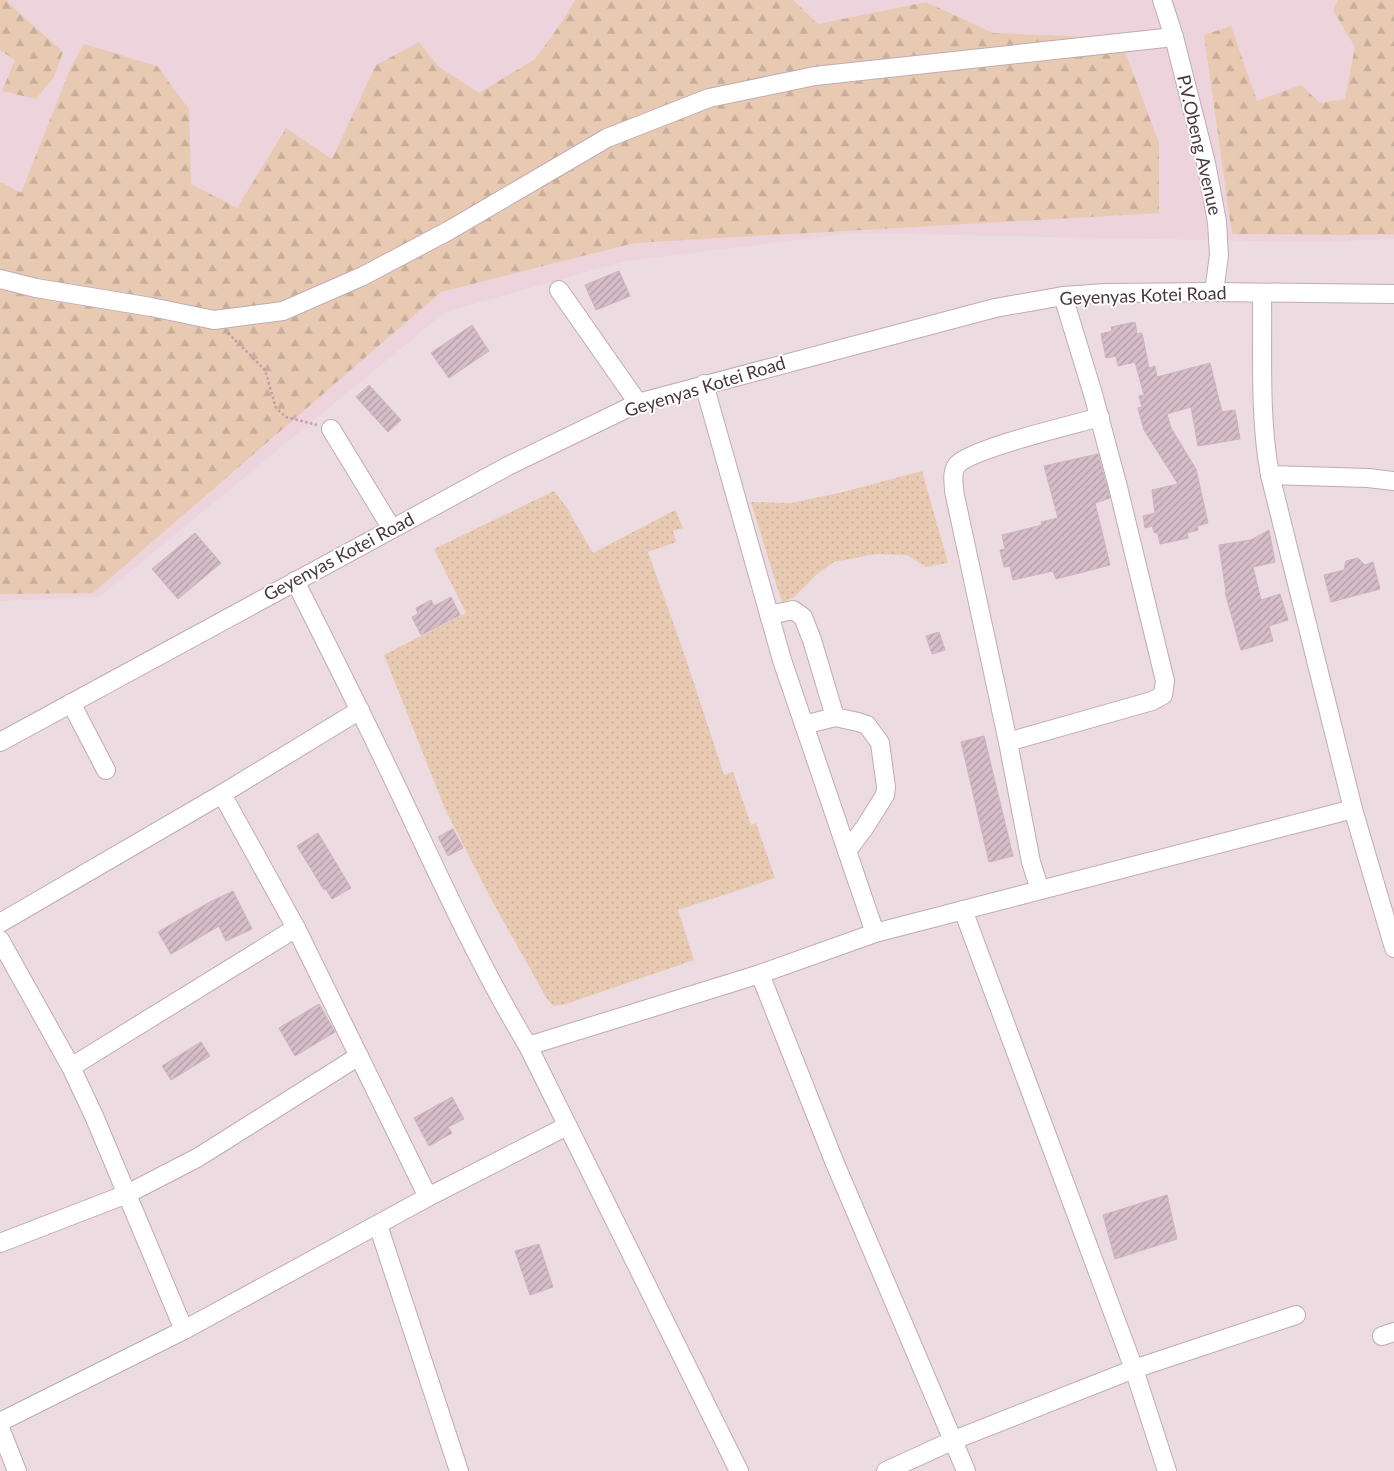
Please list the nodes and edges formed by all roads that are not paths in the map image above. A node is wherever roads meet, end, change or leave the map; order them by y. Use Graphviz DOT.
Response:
graph roads {
  1 [pos="1162,0"];
  2 [pos="1174,37"];
  3 [pos="0,280"];
  4 [pos="558,290"];
  5 [pos="1214,292"];
  6 [pos="1262,294"];
  7 [pos="1394,294"];
  8 [pos="1063,296"];
  9 [pos="704,384"];
  10 [pos="638,403"];
  11 [pos="1100,417"];
  12 [pos="331,429"];
  13 [pos="1270,475"];
  14 [pos="1394,481"];
  15 [pos="392,529"];
  16 [pos="295,581"];
  17 [pos="769,615"];
  18 [pos="71,704"];
  19 [pos="360,710"];
  20 [pos="835,717"];
  21 [pos="804,725"];
  22 [pos="0,742"];
  23 [pos="1008,742"];
  24 [pos="106,770"];
  25 [pos="222,794"];
  26 [pos="1353,809"];
  27 [pos="847,851"];
  28 [pos="1040,890"];
  29 [pos="964,910"];
  30 [pos="0,923"];
  31 [pos="296,928"];
  32 [pos="875,933"];
  33 [pos="0,940"];
  34 [pos="1394,948"];
  35 [pos="760,974"];
  36 [pos="528,1046"];
  37 [pos="359,1056"];
  38 [pos="71,1066"];
  39 [pos="568,1126"];
  40 [pos="127,1194"];
  41 [pos="428,1197"];
  42 [pos="378,1225"];
  43 [pos="0,1243"];
  44 [pos="1296,1315"];
  45 [pos="184,1330"];
  46 [pos="1134,1369"];
  47 [pos="0,1422"];
  48 [pos="0,1428"];
  49 [pos="954,1440"];
  50 [pos="17,1471"];
  51 [pos="459,1471"];
  52 [pos="738,1471"];
  53 [pos="886,1471"];
  54 [pos="966,1471"];
  55 [pos="1167,1471"];
  1 -- 2 [label="street, P.V.Obeng Avenue"];
  2 -- 3 [label="street"];
  2 -- 5 [label="street, P.V.Obeng Avenue"];
  4 -- 10 [label="street"];
  5 -- 6 [label="street, Geyenyas Kotei Road"];
  5 -- 8 [label="street, Geyenyas Kotei Road"];
  6 -- 7 [label="street, Geyenyas Kotei Road"];
  6 -- 13 [label="street"];
  8 -- 9 [label="street, Geyenyas Kotei Road"];
  8 -- 11 [label="street"];
  9 -- 10 [label="street, Geyenyas Kotei Road"];
  9 -- 17 [label="street"];
  10 -- 15 [label="street, Geyenyas Kotei Road"];
  11 -- 23 [label="street"];
  11 -- 23 [label="street"];
  12 -- 15 [label="street"];
  13 -- 14 [label="street"];
  13 -- 26 [label="street"];
  15 -- 16 [label="street, Geyenyas Kotei Road"];
  16 -- 18 [label="street, Geyenyas Kotei Road"];
  16 -- 19 [label="street"];
  17 -- 20 [label="street"];
  17 -- 21 [label="street"];
  18 -- 22 [label="street, Geyenyas Kotei Road"];
  18 -- 24 [label="street"];
  19 -- 25 [label="street"];
  19 -- 36 [label="street"];
  20 -- 21 [label="street"];
  20 -- 27 [label="street"];
  21 -- 27 [label="street"];
  23 -- 28 [label="street"];
  25 -- 30 [label="street"];
  25 -- 31 [label="street"];
  26 -- 28 [label="street"];
  26 -- 34 [label="street"];
  27 -- 32 [label="street"];
  28 -- 29 [label="street"];
  29 -- 32 [label="street"];
  29 -- 46 [label="street"];
  31 -- 37 [label="street"];
  31 -- 38 [label="street"];
  32 -- 35 [label="street"];
  33 -- 38 [label="street"];
  35 -- 36 [label="street"];
  35 -- 49 [label="street"];
  36 -- 39 [label="street"];
  37 -- 40 [label="street"];
  37 -- 41 [label="street"];
  38 -- 40 [label="street"];
  39 -- 41 [label="street"];
  39 -- 52 [label="street"];
  40 -- 43 [label="street"];
  40 -- 45 [label="street"];
  41 -- 42 [label="street"];
  42 -- 45 [label="street"];
  42 -- 51 [label="street"];
  44 -- 46 [label="street"];
  45 -- 47 [label="street"];
  46 -- 49 [label="street"];
  46 -- 55 [label="street"];
  48 -- 50 [label="street"];
  49 -- 53 [label="street"];
  49 -- 54 [label="street"];
}
